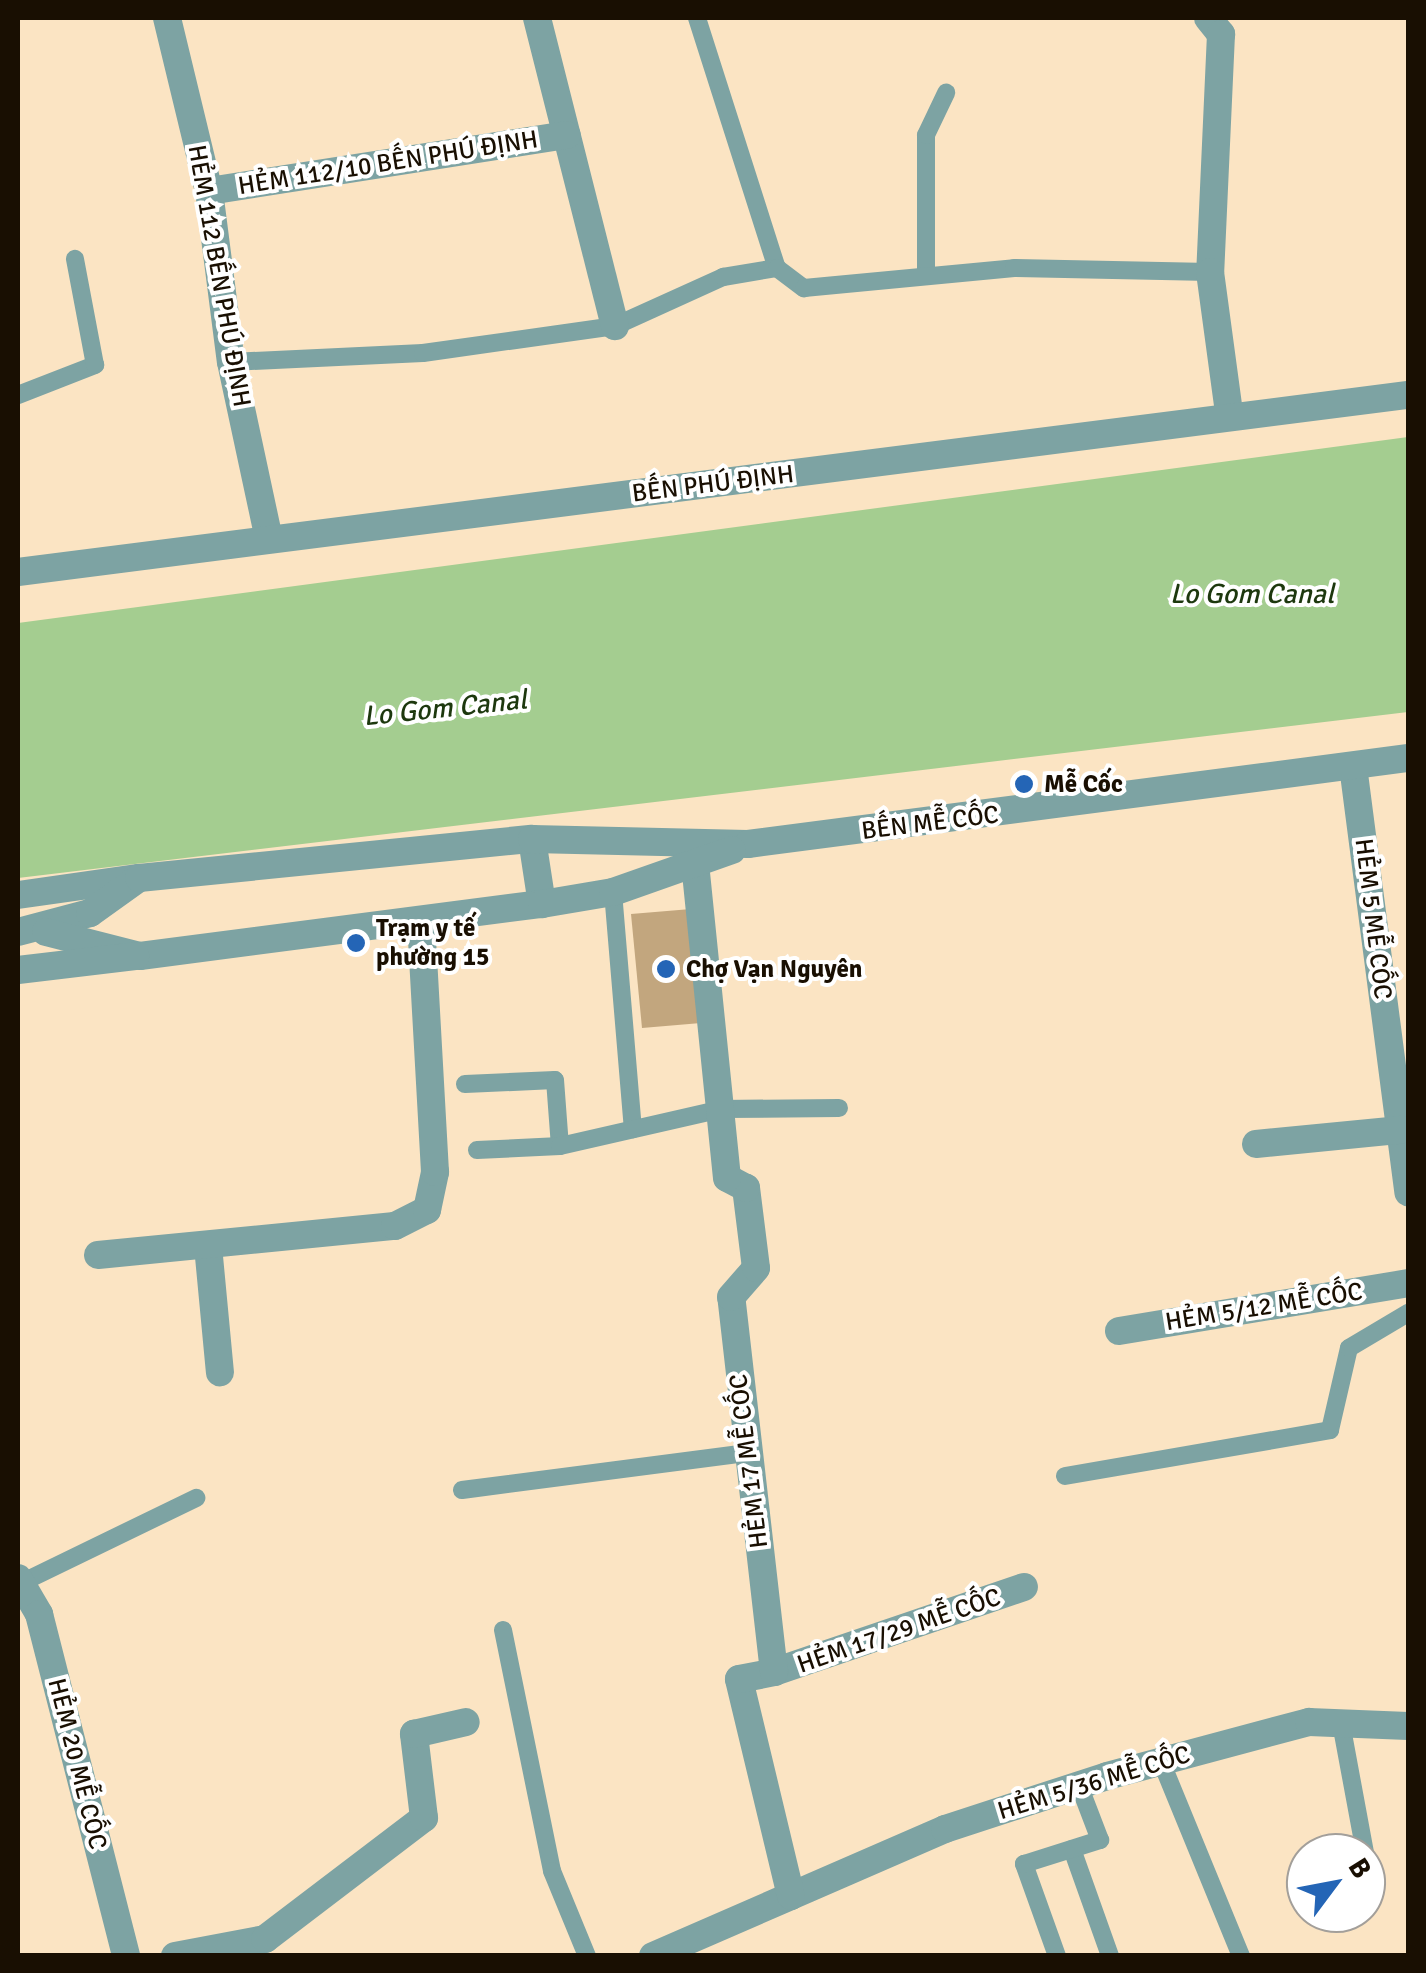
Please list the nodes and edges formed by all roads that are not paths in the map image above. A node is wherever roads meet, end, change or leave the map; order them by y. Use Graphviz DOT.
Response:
graph roads {
  1 [pos="167,18"];
  2 [pos="537,18"];
  3 [pos="696,18"];
  4 [pos="1220,23"];
  5 [pos="946,93"];
  6 [pos="567,135"];
  7 [pos="210,191"];
  8 [pos="75,259"];
  9 [pos="778,268"];
  10 [pos="1210,272"];
  11 [pos="926,275"];
  12 [pos="614,326"];
  13 [pos="230,362"];
  14 [pos="18,395"];
  15 [pos="1408,396"];
  16 [pos="1229,412"];
  17 [pos="268,536"];
  18 [pos="18,572"];
  19 [pos="1408,758"];
  20 [pos="1353,766"];
  21 [pos="532,839"];
  22 [pos="748,844"];
  23 [pos="695,863"];
  24 [pos="139,878"];
  25 [pos="613,892"];
  26 [pos="18,895"];
  27 [pos="542,904"];
  28 [pos="421,920"];
  29 [pos="23,931"];
  30 [pos="140,956"];
  31 [pos="18,970"];
  32 [pos="465,1084"];
  33 [pos="839,1108"];
  34 [pos="721,1110"];
  35 [pos="633,1129"];
  36 [pos="1256,1144"];
  37 [pos="1404,1145"];
  38 [pos="560,1146"];
  39 [pos="477,1150"];
  40 [pos="1408,1192"];
  41 [pos="208,1246"];
  42 [pos="98,1255"];
  43 [pos="1408,1284"];
  44 [pos="1408,1314"];
  45 [pos="1119,1331"];
  46 [pos="220,1372"];
  47 [pos="748,1453"];
  48 [pos="1065,1476"];
  49 [pos="462,1490"];
  50 [pos="196,1498"];
  51 [pos="19,1580"];
  52 [pos="1024,1587"];
  53 [pos="503,1630"];
  54 [pos="774,1672"];
  55 [pos="466,1722"];
  56 [pos="1342,1723"];
  57 [pos="1408,1726"];
  58 [pos="1161,1761"];
  59 [pos="1078,1785"];
  60 [pos="1361,1833"];
  61 [pos="1072,1848"];
  62 [pos="791,1896"];
  63 [pos="272,1947"];
  64 [pos="126,1956"];
  65 [pos="175,1956"];
  66 [pos="587,1956"];
  67 [pos="653,1956"];
  68 [pos="1057,1956"];
  69 [pos="1110,1956"];
  70 [pos="1241,1956"];
  1 -- 7 [label="street, HẺM 112 BẾN PHÚ ĐỊNH"];
  2 -- 6 [label="street"];
  3 -- 9 [label="lane"];
  4 -- 10 [label="street"];
  5 -- 11 [label="lane"];
  6 -- 7 [label="street, HẺM 112/10 BẾN PHÚ ĐỊNH"];
  6 -- 12 [label="street"];
  7 -- 13 [label="street, HẺM 112 BẾN PHÚ ĐỊNH"];
  8 -- 14 [label="lane"];
  9 -- 11 [label="lane"];
  9 -- 12 [label="lane"];
  10 -- 11 [label="lane"];
  10 -- 16 [label="street"];
  12 -- 13 [label="lane"];
  13 -- 17 [label="street, HẺM 112 BẾN PHÚ ĐỊNH"];
  15 -- 16 [label="street, BẾN PHÚ ĐỊNH"];
  16 -- 17 [label="street, BẾN PHÚ ĐỊNH"];
  17 -- 18 [label="street, BẾN PHÚ ĐỊNH"];
  19 -- 20 [label="street, BẾN MỄ CỐC"];
  20 -- 22 [label="street, BẾN MỄ CỐC"];
  20 -- 37 [label="street, HẺM 5 MỄ CỐC"];
  21 -- 22 [label="street, BẾN MỄ CỐC"];
  21 -- 24 [label="street, BẾN MỄ CỐC"];
  21 -- 27 [label="street"];
  22 -- 23 [label="street, BẾN MỄ CỐC"];
  23 -- 25 [label="street, BẾN MỄ CỐC"];
  23 -- 34 [label="street, HẺM 17 MỄ CỐC"];
  24 -- 26 [label="street, BẾN MỄ CỐC"];
  24 -- 29 [label="street, BẾN MỄ CỐC"];
  25 -- 27 [label="street, BẾN MỄ CỐC"];
  25 -- 35 [label="lane"];
  27 -- 28 [label="street, BẾN MỄ CỐC"];
  28 -- 30 [label="street, BẾN MỄ CỐC"];
  28 -- 41 [label="street"];
  29 -- 30 [label="street, BẾN MỄ CỐC"];
  30 -- 31 [label="street, BẾN MỄ CỐC"];
  32 -- 38 [label="lane"];
  33 -- 34 [label="lane"];
  34 -- 35 [label="lane"];
  34 -- 47 [label="street, HẺM 17 MỄ CỐC"];
  35 -- 38 [label="lane"];
  36 -- 37 [label="street"];
  37 -- 40 [label="street, HẺM 5 MỄ CỐC"];
  38 -- 39 [label="lane"];
  41 -- 42 [label="street"];
  41 -- 46 [label="street"];
  43 -- 45 [label="street, HẺM 5/12 MỄ CỐC"];
  44 -- 48 [label="lane"];
  47 -- 49 [label="lane"];
  47 -- 54 [label="street, HẺM 17 MỄ CỐC"];
  50 -- 51 [label="lane"];
  51 -- 64 [label="street, HẺM 20 MỄ CỐC"];
  52 -- 54 [label="street, HẺM 17/29 MỄ CỐC"];
  53 -- 66 [label="lane"];
  54 -- 62 [label="street"];
  55 -- 63 [label="street"];
  56 -- 57 [label="street, HẺM 5/36 MỄ CỐC"];
  56 -- 58 [label="street, HẺM 5/36 MỄ CỐC"];
  56 -- 60 [label="lane"];
  58 -- 59 [label="street, HẺM 5/36 MỄ CỐC"];
  58 -- 70 [label="lane"];
  59 -- 61 [label="lane"];
  59 -- 62 [label="street, HẺM 5/36 MỄ CỐC"];
  61 -- 68 [label="lane"];
  61 -- 69 [label="lane"];
  62 -- 67 [label="street"];
  63 -- 65 [label="street"];
}
